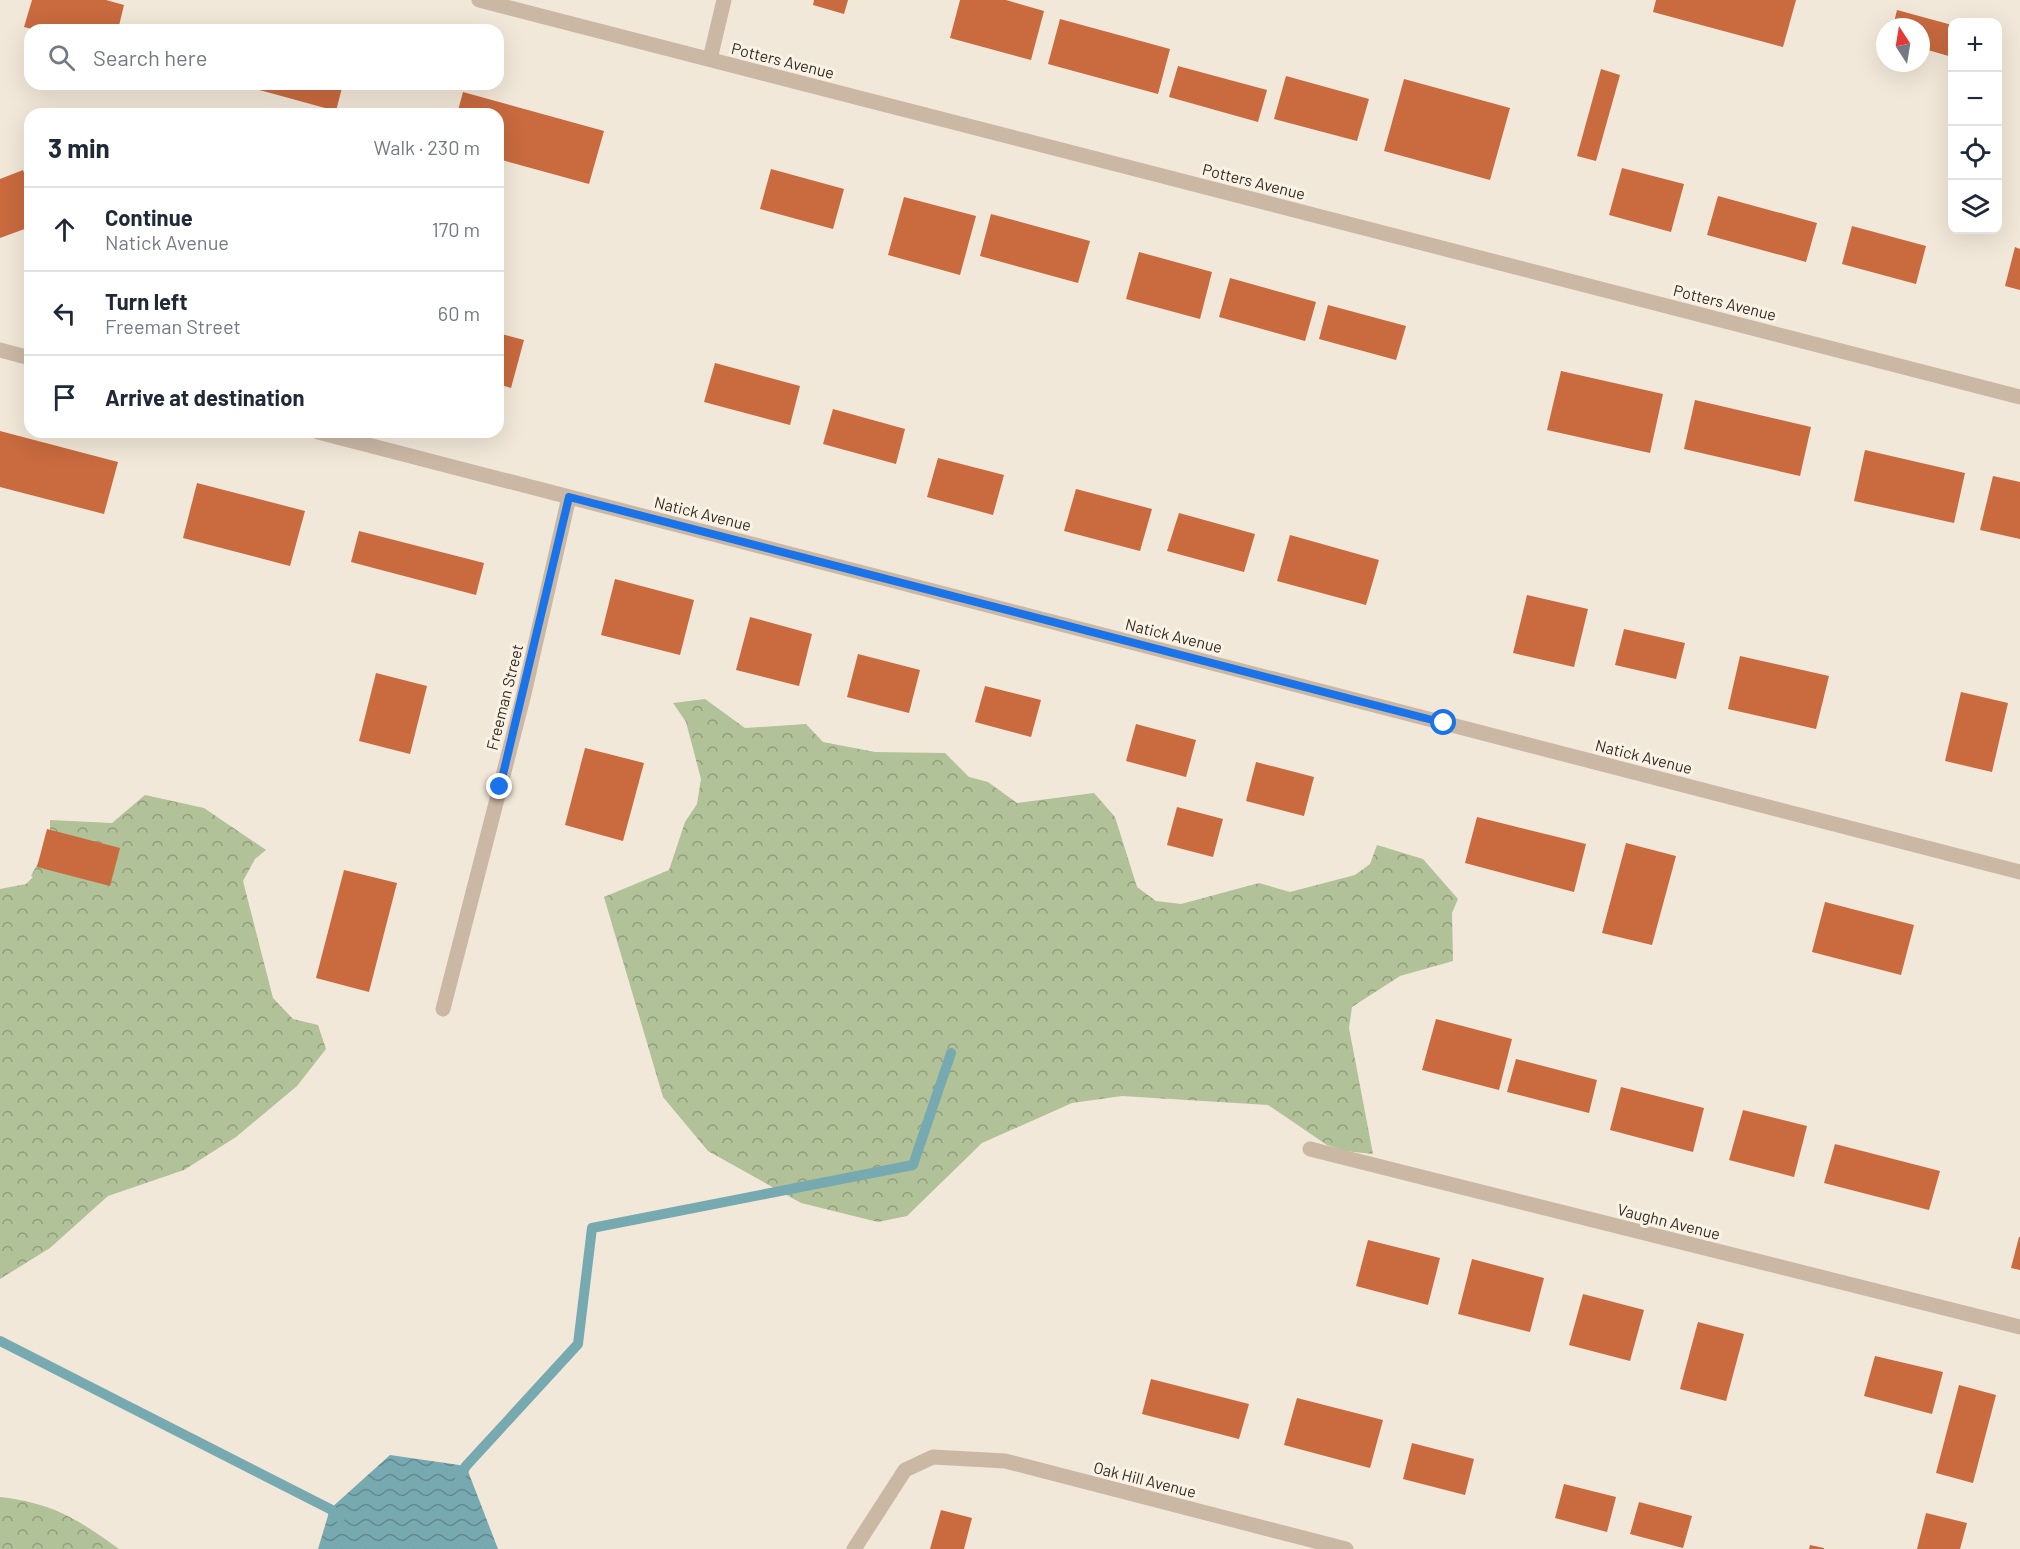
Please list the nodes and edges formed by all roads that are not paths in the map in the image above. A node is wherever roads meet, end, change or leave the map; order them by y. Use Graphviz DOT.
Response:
graph roads {
  1 [pos="479,0"];
  2 [pos="724,0"];
  3 [pos="710,60"];
  4 [pos="0,350"];
  5 [pos="24,356"];
  6 [pos="2020,397"];
  7 [pos="341,438"];
  8 [pos="569,497"];
  9 [pos="2020,872"];
  10 [pos="442,1009"];
  11 [pos="1310,1149"];
  12 [pos="2020,1327"];
  13 [pos="854,1549"];
  14 [pos="1346,1549"];
  1 -- 3 [label="street, Potters Avenue"];
  2 -- 3 [label="street"];
  3 -- 6 [label="street, Potters Avenue"];
  4 -- 5 [label="street"];
  7 -- 8 [label="street, Natick Avenue"];
  8 -- 9 [label="street, Natick Avenue"];
  8 -- 10 [label="street, Freeman Street"];
  11 -- 12 [label="street, Vaughn Avenue"];
  13 -- 14 [label="street, Oak Hill Avenue"];
}
